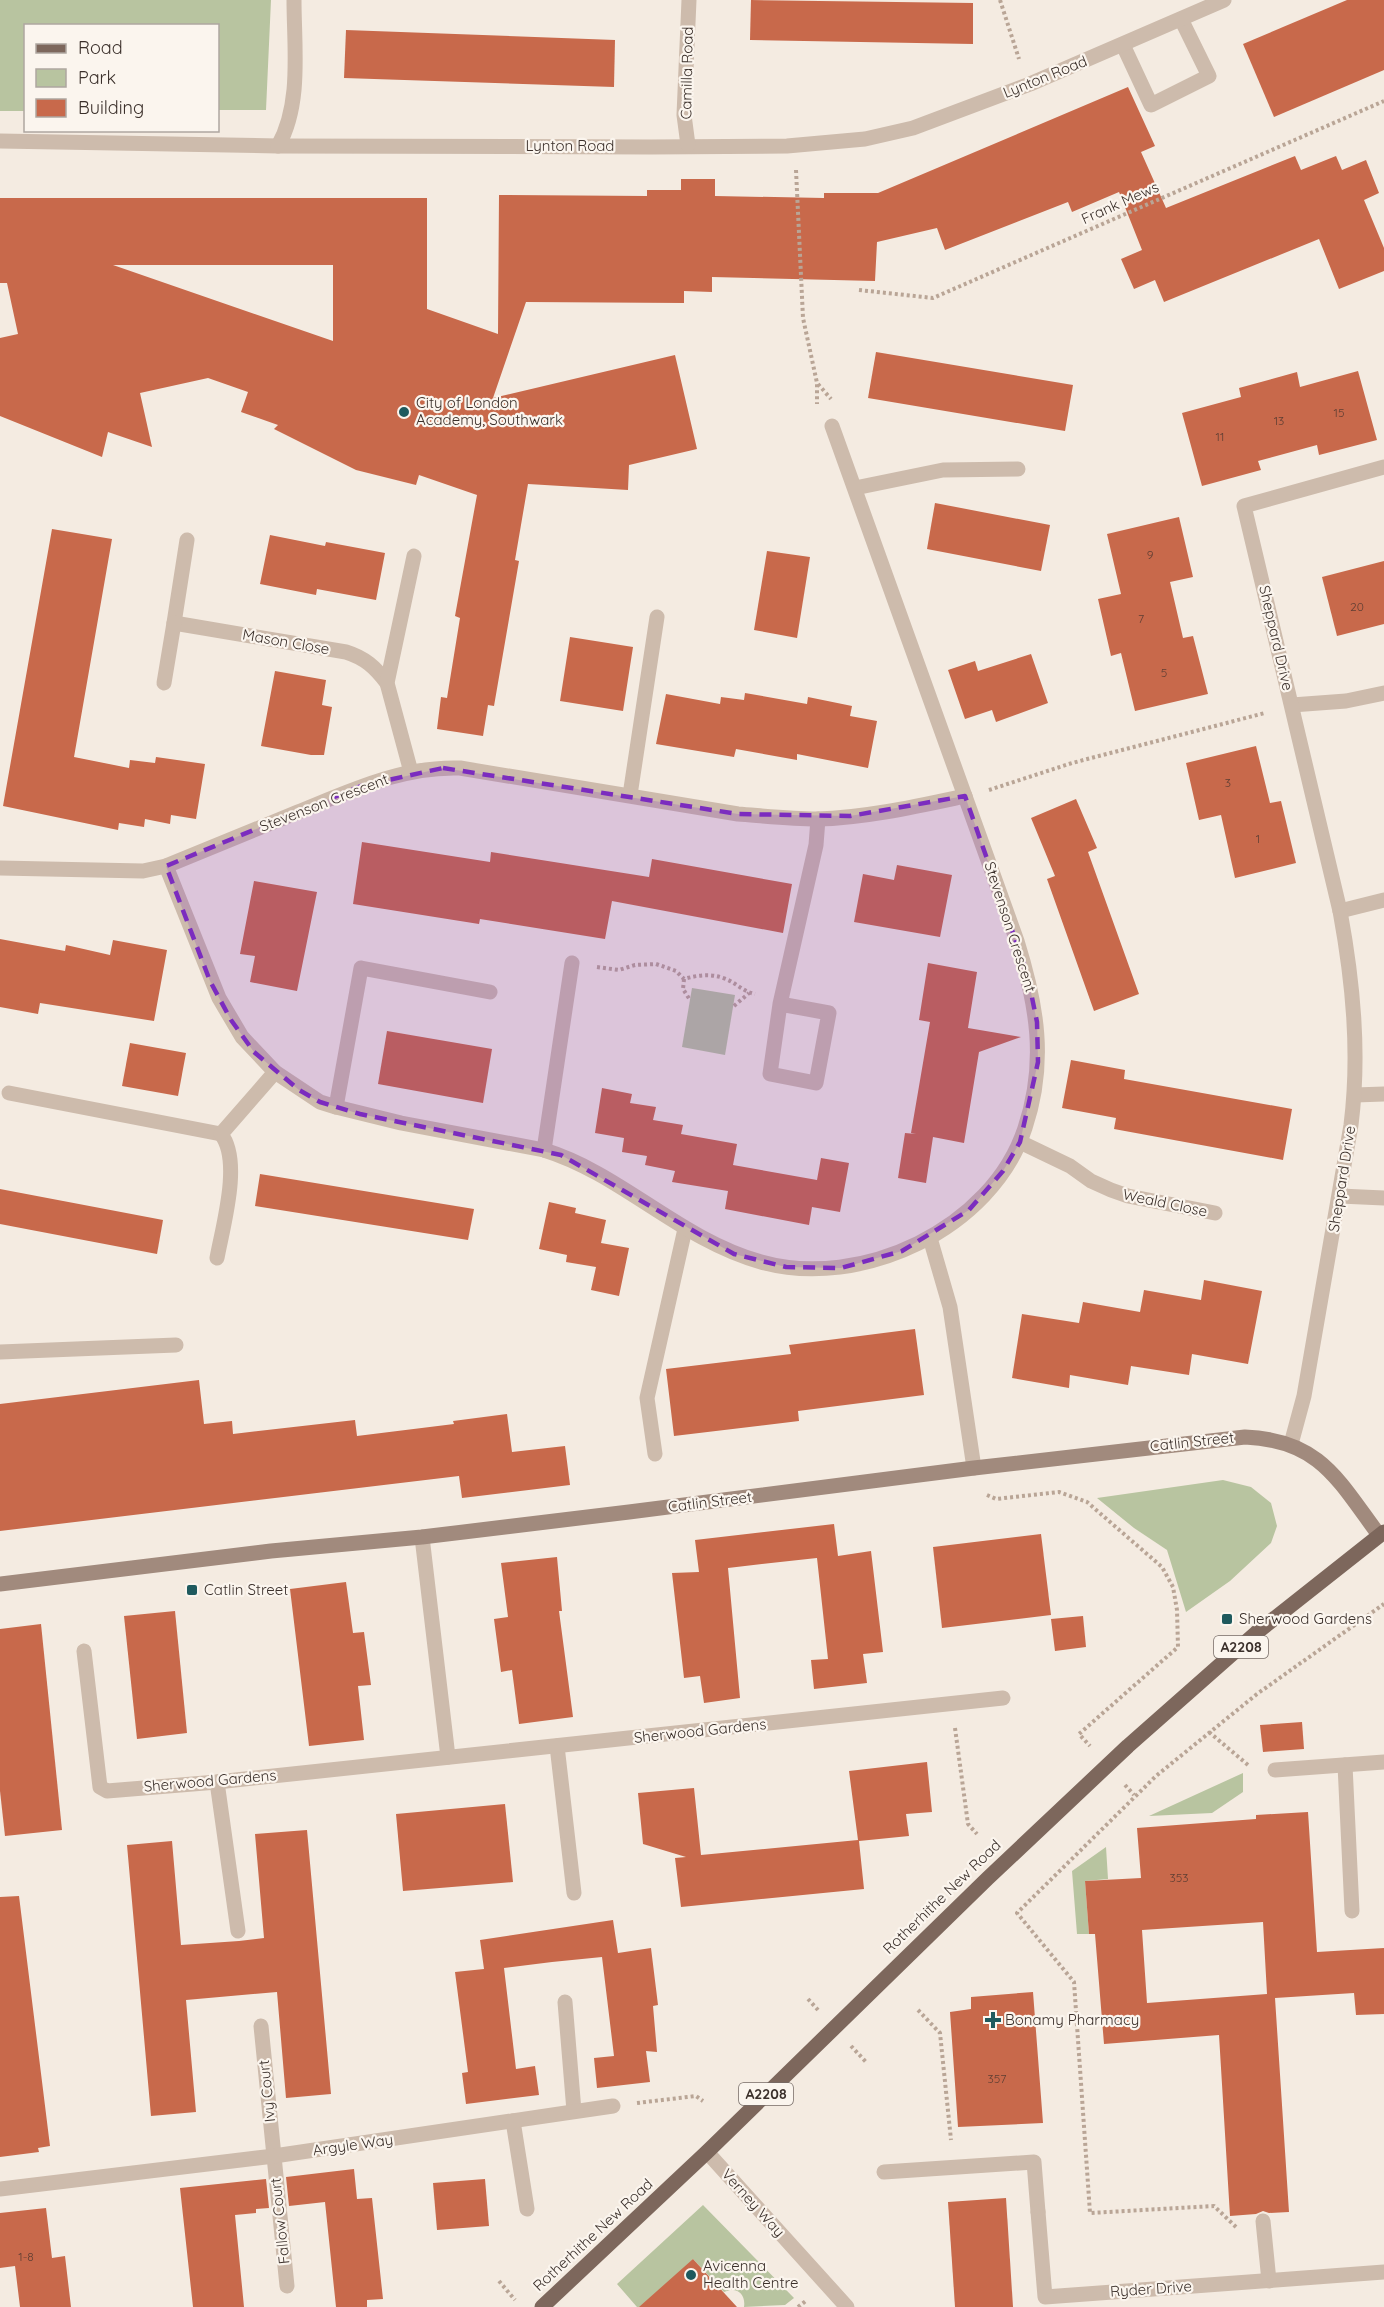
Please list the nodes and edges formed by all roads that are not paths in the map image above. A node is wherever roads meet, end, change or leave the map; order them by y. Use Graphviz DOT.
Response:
graph roads {
  1 [pos="294,0"];
  2 [pos="688,0"];
  3 [pos="1224,0"];
  4 [pos="1181,19"];
  5 [pos="1123,45"];
  6 [pos="0,141"];
  7 [pos="688,145"];
  8 [pos="278,146"];
  9 [pos="832,426"];
  10 [pos="1384,466"];
  11 [pos="1018,469"];
  12 [pos="855,488"];
  13 [pos="187,540"];
  14 [pos="414,556"];
  15 [pos="657,617"];
  16 [pos="174,623"];
  17 [pos="164,683"];
  18 [pos="387,683"];
  19 [pos="1384,693"];
  20 [pos="1292,705"];
  21 [pos="411,772"];
  22 [pos="630,795"];
  23 [pos="965,796"];
  24 [pos="818,819"];
  25 [pos="166,866"];
  26 [pos="0,868"];
  27 [pos="1384,900"];
  28 [pos="1340,911"];
  29 [pos="572,963"];
  30 [pos="490,992"];
  31 [pos="780,1004"];
  32 [pos="275,1072"];
  33 [pos="9,1093"];
  34 [pos="1384,1094"];
  35 [pos="1355,1095"];
  36 [pos="336,1107"];
  37 [pos="221,1134"];
  38 [pos="1020,1142"];
  39 [pos="544,1150"];
  40 [pos="1340,1196"];
  41 [pos="1384,1198"];
  42 [pos="1215,1214"];
  43 [pos="686,1229"];
  44 [pos="930,1238"];
  45 [pos="217,1258"];
  46 [pos="176,1345"];
  47 [pos="0,1352"];
  48 [pos="1291,1444"];
  49 [pos="655,1454"];
  50 [pos="974,1468"];
  51 [pos="1382,1534"];
  52 [pos="422,1537"];
  53 [pos="0,1584"];
  54 [pos="84,1651"];
  55 [pos="1003,1698"];
  56 [pos="556,1746"];
  57 [pos="448,1757"];
  58 [pos="1384,1762"];
  59 [pos="1344,1765"];
  60 [pos="1275,1770"];
  61 [pos="217,1782"];
  62 [pos="574,1893"];
  63 [pos="1352,1911"];
  64 [pos="238,1931"];
  65 [pos="565,2002"];
  66 [pos="261,2026"];
  67 [pos="613,2106"];
  68 [pos="574,2111"];
  69 [pos="513,2121"];
  70 [pos="707,2152"];
  71 [pos="274,2156"];
  72 [pos="884,2172"];
  73 [pos="0,2188"];
  74 [pos="527,2209"];
  75 [pos="1263,2221"];
  76 [pos="1384,2272"];
  77 [pos="1269,2281"];
  78 [pos="287,2286"];
  79 [pos="542,2307"];
  80 [pos="847,2307"];
  1 -- 8 [label="street"];
  2 -- 7 [label="street, Camilla Road"];
  3 -- 4 [label="street, Lynton Road"];
  4 -- 5 [label="street, Lynton Road"];
  4 -- 5 [label="street"];
  5 -- 7 [label="street, Lynton Road"];
  6 -- 8 [label="street, Lynton Road"];
  7 -- 8 [label="street, Lynton Road"];
  9 -- 12 [label="street, Stevenson Crescent"];
  10 -- 20 [label="street, Sheppard Drive"];
  11 -- 12 [label="street"];
  12 -- 23 [label="street, Stevenson Crescent"];
  13 -- 16 [label="street"];
  14 -- 18 [label="street, Mason Close"];
  15 -- 22 [label="street"];
  16 -- 17 [label="street"];
  16 -- 18 [label="street, Mason Close"];
  18 -- 21 [label="street, Mason Close"];
  19 -- 20 [label="street"];
  20 -- 28 [label="street, Sheppard Drive"];
  21 -- 22 [label="street, Stevenson Crescent"];
  21 -- 25 [label="street, Stevenson Crescent"];
  22 -- 24 [label="street, Stevenson Crescent"];
  23 -- 24 [label="street, Stevenson Crescent"];
  23 -- 38 [label="street, Stevenson Crescent"];
  24 -- 31 [label="street"];
  25 -- 26 [label="street, Stevenson Crescent"];
  25 -- 32 [label="street, Stevenson Crescent"];
  27 -- 28 [label="street"];
  28 -- 35 [label="street, Sheppard Drive"];
  29 -- 39 [label="street"];
  30 -- 36 [label="street"];
  31 -- 31 [label="street"];
  32 -- 36 [label="street, Stevenson Crescent"];
  32 -- 37 [label="street"];
  33 -- 37 [label="street"];
  34 -- 35 [label="street"];
  35 -- 40 [label="street, Sheppard Drive"];
  36 -- 39 [label="street, Stevenson Crescent"];
  37 -- 45 [label="street"];
  38 -- 42 [label="street, Weald Close"];
  38 -- 44 [label="street, Stevenson Crescent"];
  39 -- 43 [label="street, Stevenson Crescent"];
  40 -- 41 [label="street"];
  40 -- 48 [label="street, Sheppard Drive"];
  43 -- 44 [label="street, Stevenson Crescent"];
  43 -- 49 [label="street"];
  44 -- 50 [label="street"];
  46 -- 47 [label="street"];
  48 -- 50 [label="main road, Catlin Street"];
  48 -- 51 [label="main road, Catlin Street"];
  50 -- 52 [label="main road, Catlin Street"];
  51 -- 70 [label="main road, Rotherhithe New Road / A2208"];
  52 -- 53 [label="main road, Catlin Street"];
  52 -- 57 [label="street"];
  54 -- 61 [label="street, Sherwood Gardens"];
  55 -- 56 [label="street, Sherwood Gardens"];
  56 -- 57 [label="street, Sherwood Gardens"];
  56 -- 62 [label="street"];
  57 -- 61 [label="street, Sherwood Gardens"];
  58 -- 59 [label="street"];
  59 -- 60 [label="street"];
  59 -- 63 [label="street"];
  61 -- 64 [label="street"];
  65 -- 68 [label="street"];
  66 -- 71 [label="street, Ivy Court"];
  67 -- 68 [label="street, Argyle Way"];
  68 -- 69 [label="street, Argyle Way"];
  69 -- 71 [label="street, Argyle Way"];
  69 -- 74 [label="street"];
  70 -- 79 [label="main road, Rotherhithe New Road / A2208"];
  70 -- 80 [label="street, Verney Way"];
  71 -- 73 [label="street, Argyle Way"];
  71 -- 78 [label="street, Fallow Court"];
  72 -- 77 [label="street, Ryder Drive"];
  75 -- 77 [label="street"];
  76 -- 77 [label="street, Ryder Drive"];
}
